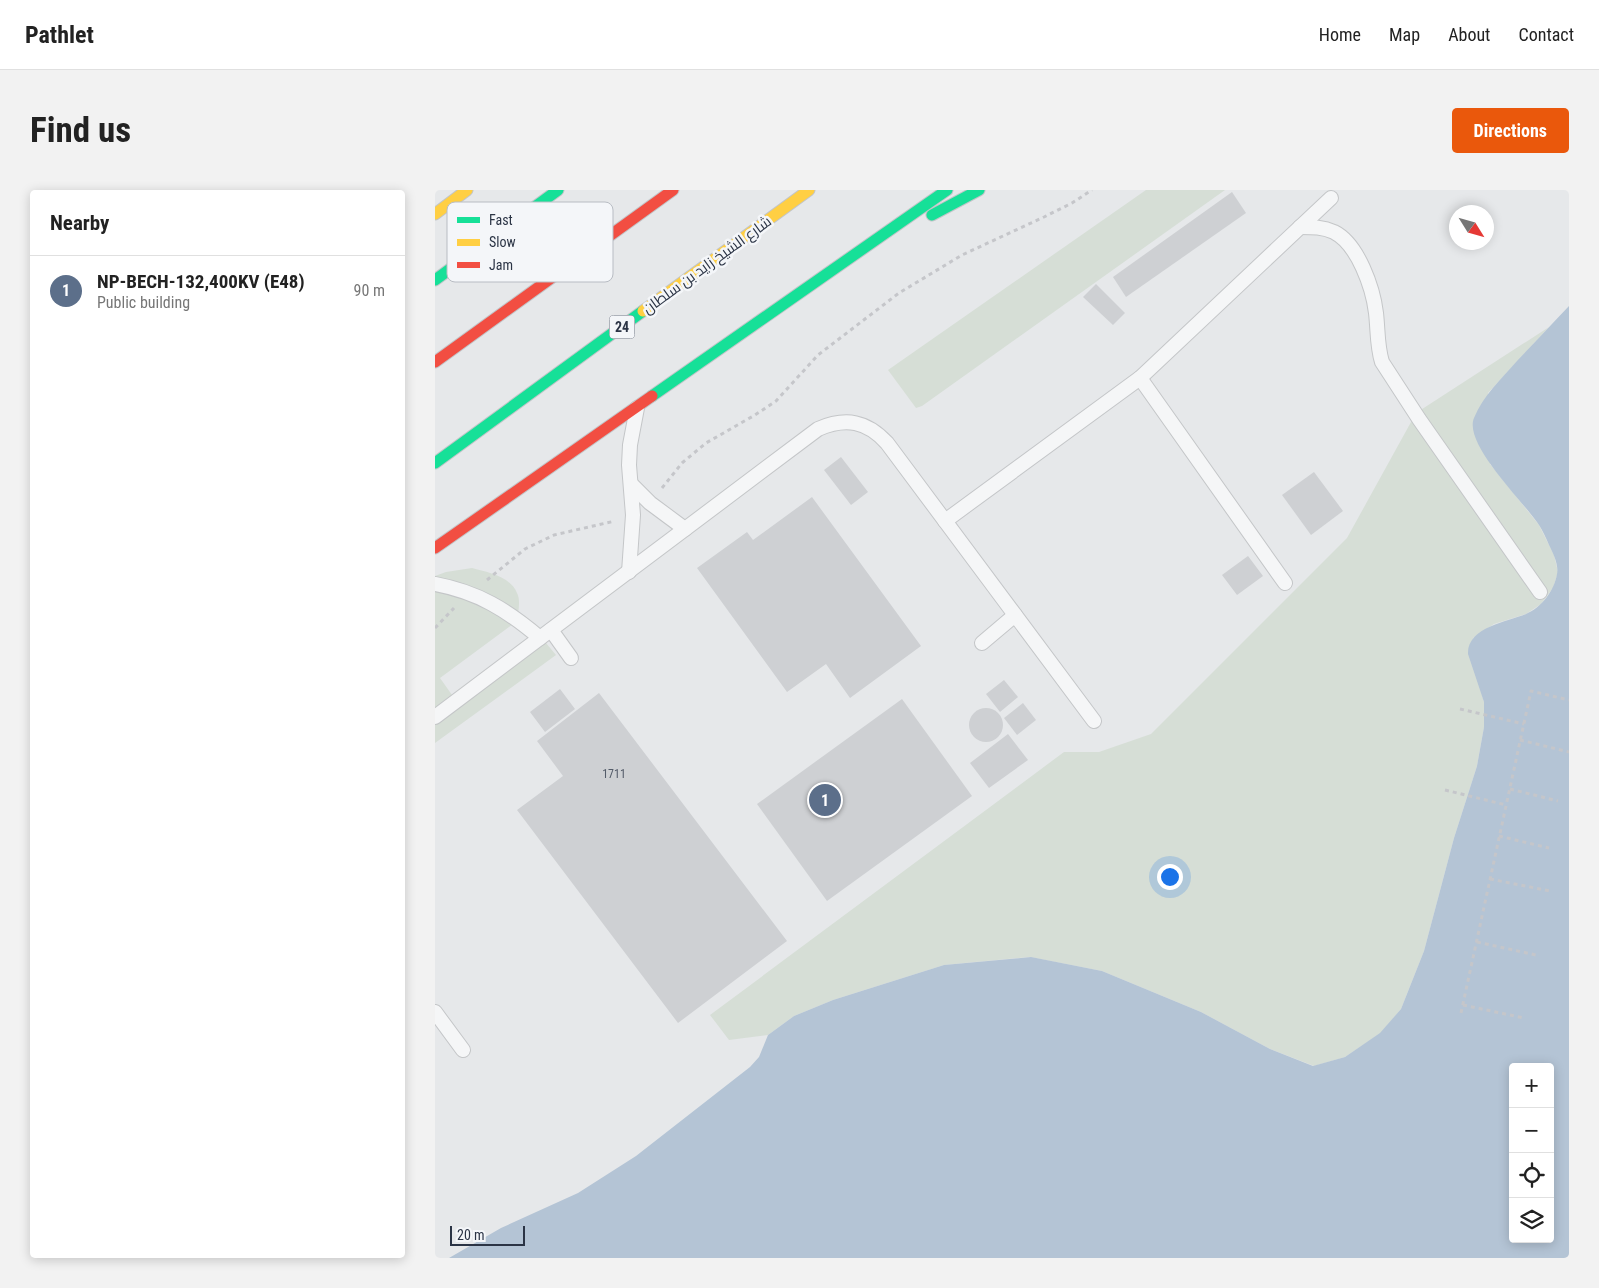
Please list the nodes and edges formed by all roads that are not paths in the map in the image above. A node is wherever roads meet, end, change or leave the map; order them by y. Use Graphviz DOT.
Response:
graph roads {
  1 [pos="467,190"];
  2 [pos="558,190"];
  3 [pos="673,190"];
  4 [pos="809,190"];
  5 [pos="947,190"];
  6 [pos="979,190"];
  7 [pos="1331,198"];
  8 [pos="451,202"];
  9 [pos="542,202"];
  10 [pos="447,205"];
  11 [pos="435,214"];
  12 [pos="1300,227"];
  13 [pos="613,233"];
  14 [pos="837,266"];
  15 [pos="447,271"];
  16 [pos="435,280"];
  17 [pos="546,282"];
  18 [pos="435,362"];
  19 [pos="1140,378"];
  20 [pos="638,406"];
  21 [pos="435,463"];
  22 [pos="631,484"];
  23 [pos="945,521"];
  24 [pos="685,529"];
  25 [pos="435,548"];
  26 [pos="629,572"];
  27 [pos="1285,583"];
  28 [pos="435,584"];
  29 [pos="1539,592"];
  30 [pos="1015,615"];
  31 [pos="546,634"];
  32 [pos="982,643"];
  33 [pos="571,658"];
  34 [pos="435,718"];
  35 [pos="1094,721"];
  36 [pos="435,1012"];
  37 [pos="463,1050"];
  1 -- 8 [label="main road"];
  2 -- 9 [label="main road"];
  3 -- 13 [label="main road"];
  4 -- 21 [label="main road, شارع الشيخ زايد بن سلطان / 24"];
  5 -- 14 [label="main road"];
  6 -- 14 [label="main road"];
  7 -- 12 [label="lane"];
  10 -- 11 [label="main road"];
  12 -- 19 [label="lane"];
  12 -- 29 [label="lane"];
  14 -- 20 [label="main road"];
  15 -- 16 [label="main road"];
  17 -- 18 [label="main road"];
  19 -- 23 [label="lane"];
  19 -- 27 [label="lane"];
  20 -- 22 [label="lane"];
  20 -- 25 [label="main road"];
  22 -- 24 [label="lane"];
  22 -- 26 [label="lane"];
  23 -- 24 [label="lane"];
  23 -- 30 [label="lane"];
  24 -- 26 [label="lane"];
  26 -- 31 [label="lane"];
  28 -- 31 [label="lane"];
  30 -- 32 [label="lane"];
  30 -- 35 [label="lane"];
  31 -- 33 [label="lane"];
  31 -- 34 [label="lane"];
  36 -- 37 [label="lane"];
}
